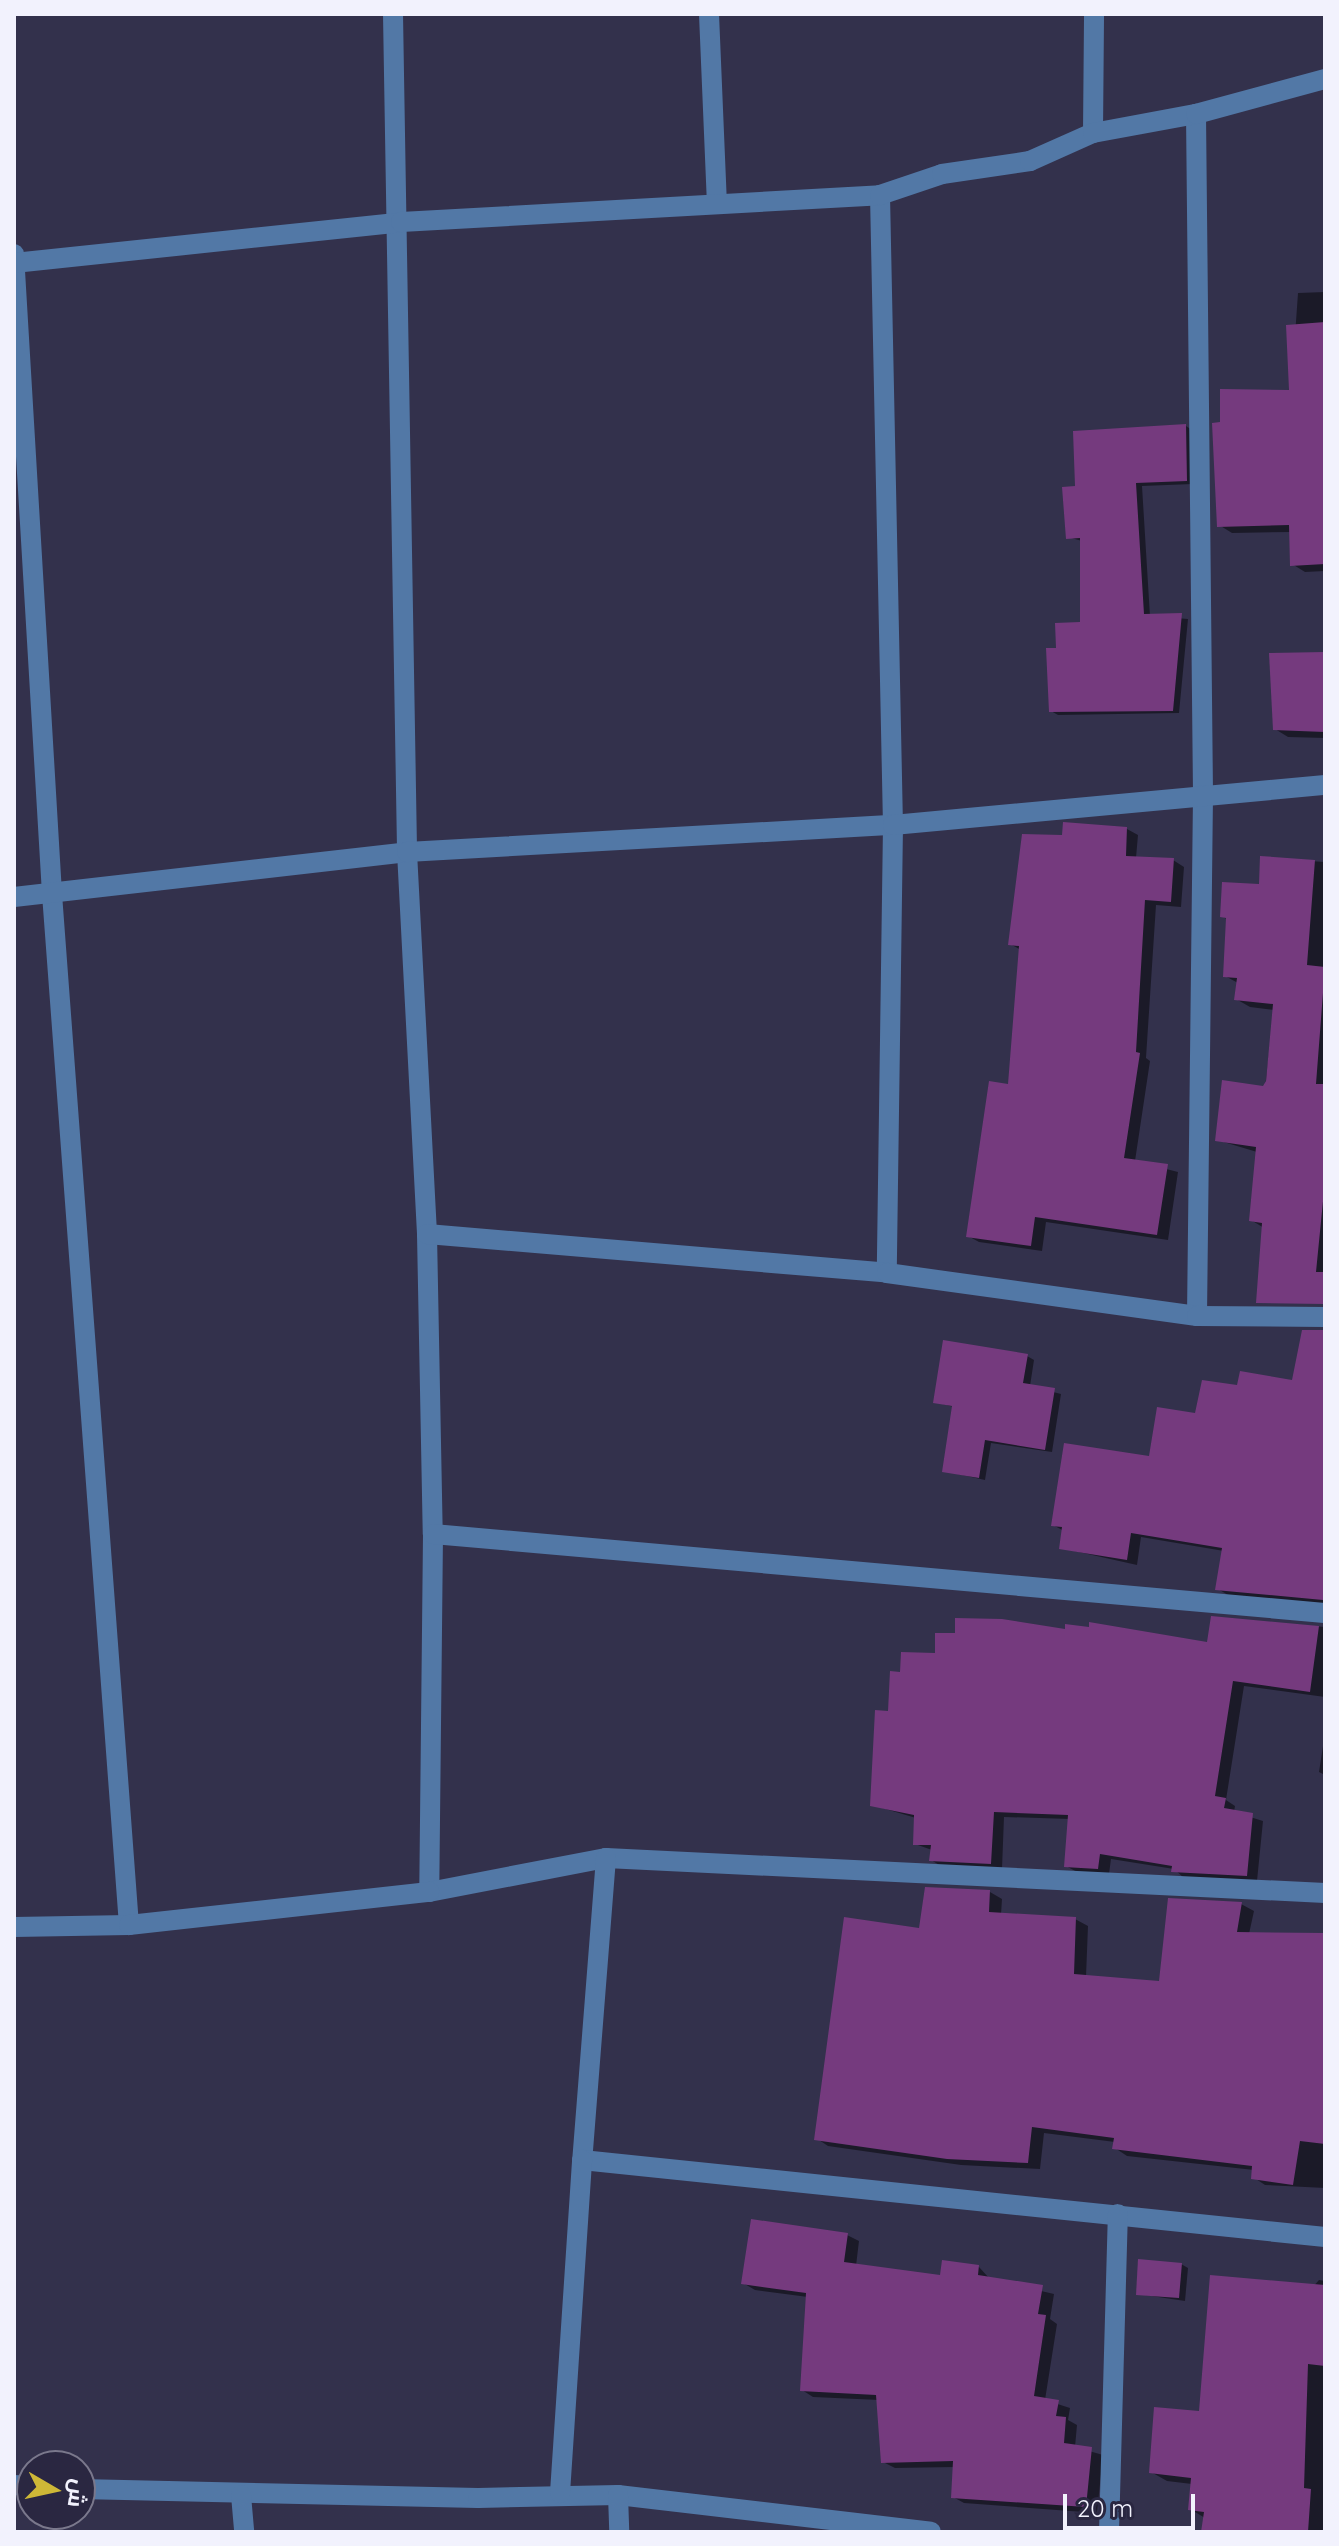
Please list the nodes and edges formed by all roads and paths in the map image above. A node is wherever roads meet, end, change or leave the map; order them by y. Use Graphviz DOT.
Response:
graph roads {
  1 [pos="393,14"];
  2 [pos="709,14"];
  3 [pos="1094,14"];
  4 [pos="1325,79"];
  5 [pos="1196,114"];
  6 [pos="1093,133"];
  7 [pos="880,195"];
  8 [pos="717,204"];
  9 [pos="401,222"];
  10 [pos="14,254"];
  11 [pos="14,263"];
  12 [pos="1325,785"];
  13 [pos="1203,795"];
  14 [pos="893,825"];
  15 [pos="407,852"];
  16 [pos="52,894"];
  17 [pos="14,897"];
  18 [pos="427,1234"];
  19 [pos="887,1273"];
  20 [pos="1197,1316"];
  21 [pos="1325,1317"];
  22 [pos="433,1534"];
  23 [pos="1325,1613"];
  24 [pos="606,1858"];
  25 [pos="429,1892"];
  26 [pos="1325,1893"];
  27 [pos="129,1925"];
  28 [pos="14,1927"];
  29 [pos="582,2160"];
  30 [pos="1118,2214"];
  31 [pos="1325,2237"];
  32 [pos="96,2490"];
  33 [pos="560,2493"];
  34 [pos="241,2495"];
  35 [pos="618,2495"];
  36 [pos="834,2526"];
  37 [pos="244,2532"];
  38 [pos="619,2532"];
  39 [pos="931,2532"];
  40 [pos="1109,2532"];
  1 -- 9 [label="street"];
  2 -- 8 [label="street"];
  3 -- 6 [label="street"];
  4 -- 5 [label="street"];
  5 -- 6 [label="street"];
  5 -- 13 [label="street"];
  6 -- 7 [label="street"];
  7 -- 8 [label="street"];
  7 -- 14 [label="street"];
  8 -- 9 [label="street"];
  9 -- 11 [label="street"];
  9 -- 15 [label="street"];
  10 -- 11 [label="street"];
  11 -- 16 [label="street"];
  12 -- 13 [label="street"];
  13 -- 14 [label="street"];
  13 -- 20 [label="street"];
  14 -- 15 [label="street"];
  14 -- 19 [label="street"];
  15 -- 16 [label="street"];
  15 -- 18 [label="street"];
  16 -- 17 [label="street"];
  16 -- 27 [label="street"];
  18 -- 19 [label="street"];
  18 -- 22 [label="street"];
  19 -- 20 [label="street"];
  20 -- 21 [label="street"];
  22 -- 23 [label="street"];
  22 -- 25 [label="street"];
  24 -- 25 [label="street"];
  24 -- 26 [label="street"];
  24 -- 29 [label="street"];
  25 -- 27 [label="street"];
  27 -- 28 [label="street"];
  29 -- 30 [label="street"];
  29 -- 33 [label="street"];
  30 -- 31 [label="street"];
  30 -- 40 [label="street"];
  32 -- 34 [label="street"];
  33 -- 34 [label="street"];
  33 -- 35 [label="street"];
  34 -- 37 [label="street"];
  35 -- 36 [label="street"];
  35 -- 38 [label="street"];
  36 -- 39 [label="street"];
}
